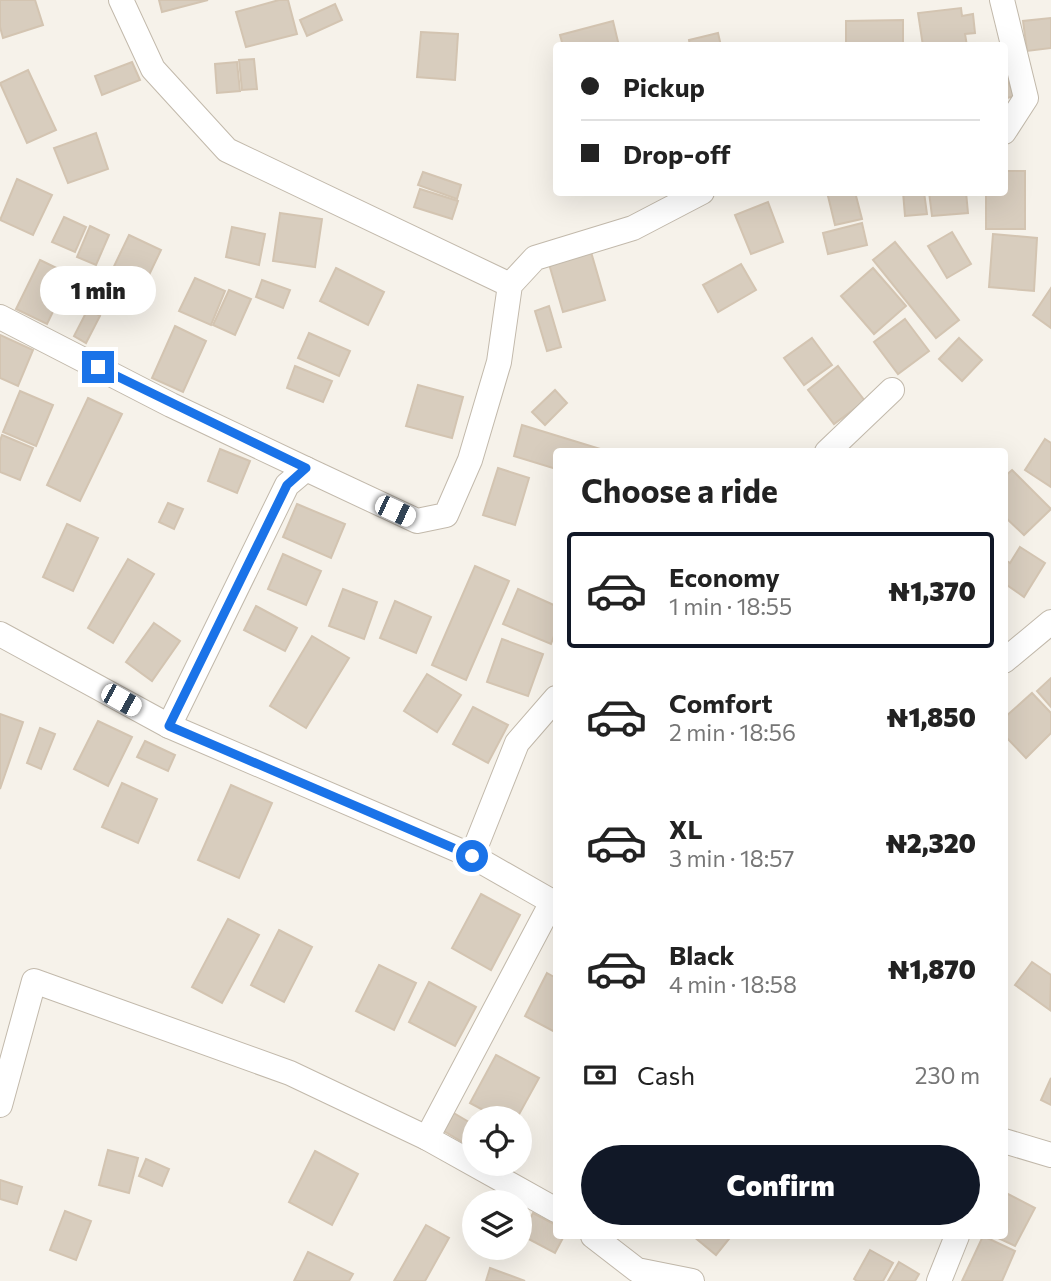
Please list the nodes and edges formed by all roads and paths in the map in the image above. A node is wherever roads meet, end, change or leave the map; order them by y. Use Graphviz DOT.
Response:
graph roads {
  1 [pos="121,0"];
  2 [pos="1002,0"];
  3 [pos="1008,125"];
  4 [pos="694,196"];
  5 [pos="510,285"];
  6 [pos="0,317"];
  7 [pos="892,390"];
  8 [pos="831,448"];
  9 [pos="306,468"];
  10 [pos="1051,622"];
  11 [pos="0,634"];
  12 [pos="1008,658"];
  13 [pos="553,701"];
  14 [pos="169,726"];
  15 [pos="472,856"];
  16 [pos="553,902"];
  17 [pos="553,905"];
  18 [pos="0,1105"];
  19 [pos="427,1138"];
  20 [pos="1008,1142"];
  21 [pos="1051,1155"];
  22 [pos="553,1208"];
  23 [pos="597,1239"];
  24 [pos="956,1239"];
  25 [pos="692,1281"];
  26 [pos="939,1281"];
  1 -- 5 [label="street"];
  2 -- 3 [label="street"];
  4 -- 5 [label="street"];
  5 -- 9 [label="street"];
  6 -- 9 [label="street"];
  7 -- 8 [label="street"];
  9 -- 14 [label="street"];
  10 -- 12 [label="street"];
  11 -- 14 [label="street"];
  13 -- 15 [label="street"];
  14 -- 15 [label="street"];
  15 -- 16 [label="street"];
  17 -- 19 [label="street"];
  18 -- 19 [label="street"];
  19 -- 22 [label="street"];
  20 -- 21 [label="street"];
  23 -- 25 [label="street"];
  24 -- 26 [label="street"];
}
